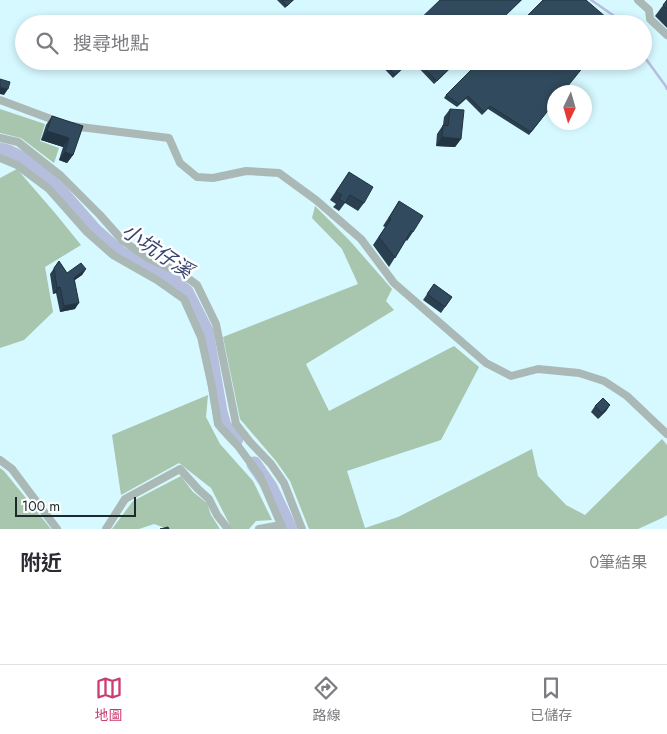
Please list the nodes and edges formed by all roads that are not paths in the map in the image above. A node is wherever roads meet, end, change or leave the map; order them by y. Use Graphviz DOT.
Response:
graph roads {
  1 [pos="638,0"];
  2 [pos="650,15"];
  3 [pos="652,21"];
  4 [pos="667,36"];
  5 [pos="0,100"];
  6 [pos="0,138"];
  7 [pos="0,158"];
  8 [pos="667,434"];
  9 [pos="0,460"];
  10 [pos="282,527"];
  11 [pos="57,529"];
  12 [pos="106,529"];
  13 [pos="228,529"];
  14 [pos="259,529"];
  15 [pos="302,529"];
  1 -- 2 [label="street"];
  3 -- 4 [label="street"];
  5 -- 8 [label="street"];
  6 -- 15 [label="street"];
  7 -- 10 [label="street"];
  9 -- 11 [label="street"];
  10 -- 14 [label="street"];
  12 -- 13 [label="street"];
}
